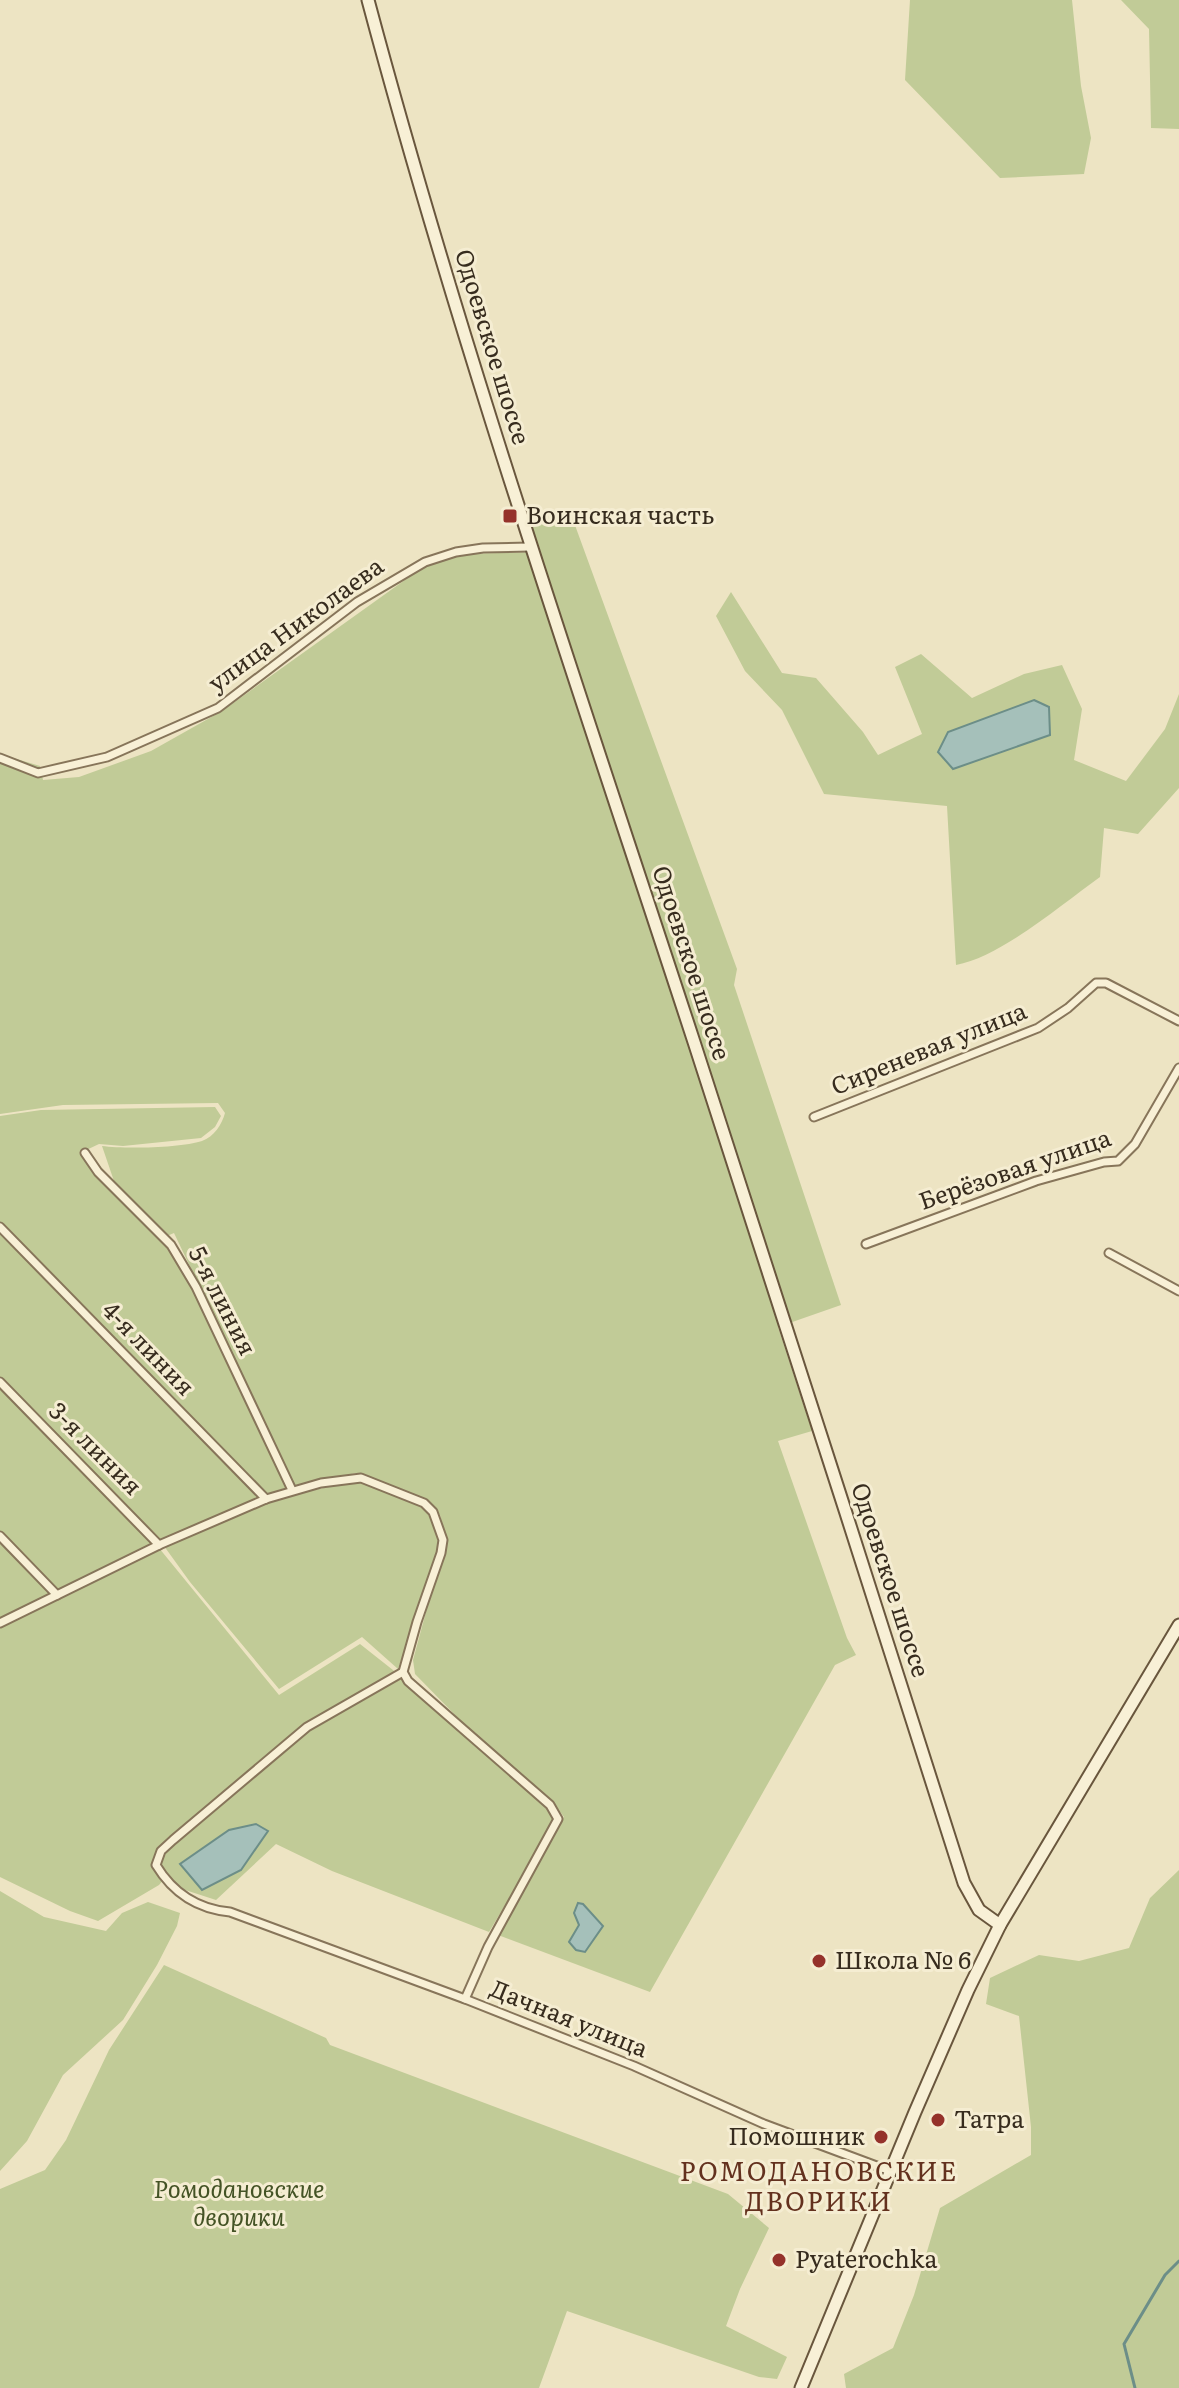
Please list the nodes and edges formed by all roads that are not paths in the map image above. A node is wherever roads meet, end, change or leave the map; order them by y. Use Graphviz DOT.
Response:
graph roads {
  1 [pos="368,0"];
  2 [pos="529,547"];
  3 [pos="0,758"];
  4 [pos="1179,1021"];
  5 [pos="1179,1068"];
  6 [pos="814,1117"];
  7 [pos="85,1153"];
  8 [pos="0,1227"];
  9 [pos="866,1244"];
  10 [pos="1109,1253"];
  11 [pos="1179,1291"];
  12 [pos="0,1382"];
  13 [pos="292,1490"];
  14 [pos="266,1499"];
  15 [pos="0,1536"];
  16 [pos="159,1545"];
  17 [pos="57,1595"];
  18 [pos="0,1623"];
  19 [pos="1179,1625"];
  20 [pos="403,1672"];
  21 [pos="1000,1925"];
  22 [pos="465,1999"];
  23 [pos="890,2171"];
  24 [pos="801,2388"];
  1 -- 2 [label="main road, Одоевское шоссе"];
  2 -- 3 [label="street, улица Николаева"];
  2 -- 21 [label="main road, Одоевское шоссе"];
  4 -- 6 [label="street, Сиреневая улица"];
  5 -- 9 [label="street, Берёзовая улица"];
  7 -- 13 [label="street, 5-я линия"];
  8 -- 14 [label="street, 4-я линия"];
  10 -- 11 [label="street"];
  12 -- 16 [label="street, 3-я линия"];
  13 -- 14 [label="street"];
  13 -- 20 [label="street"];
  14 -- 16 [label="street"];
  15 -- 17 [label="street"];
  16 -- 17 [label="street"];
  17 -- 18 [label="street"];
  19 -- 21 [label="main road"];
  20 -- 22 [label="street"];
  20 -- 22 [label="street, Дачная улица"];
  21 -- 23 [label="main road"];
  22 -- 23 [label="street, Дачная улица"];
  23 -- 24 [label="main road"];
}
